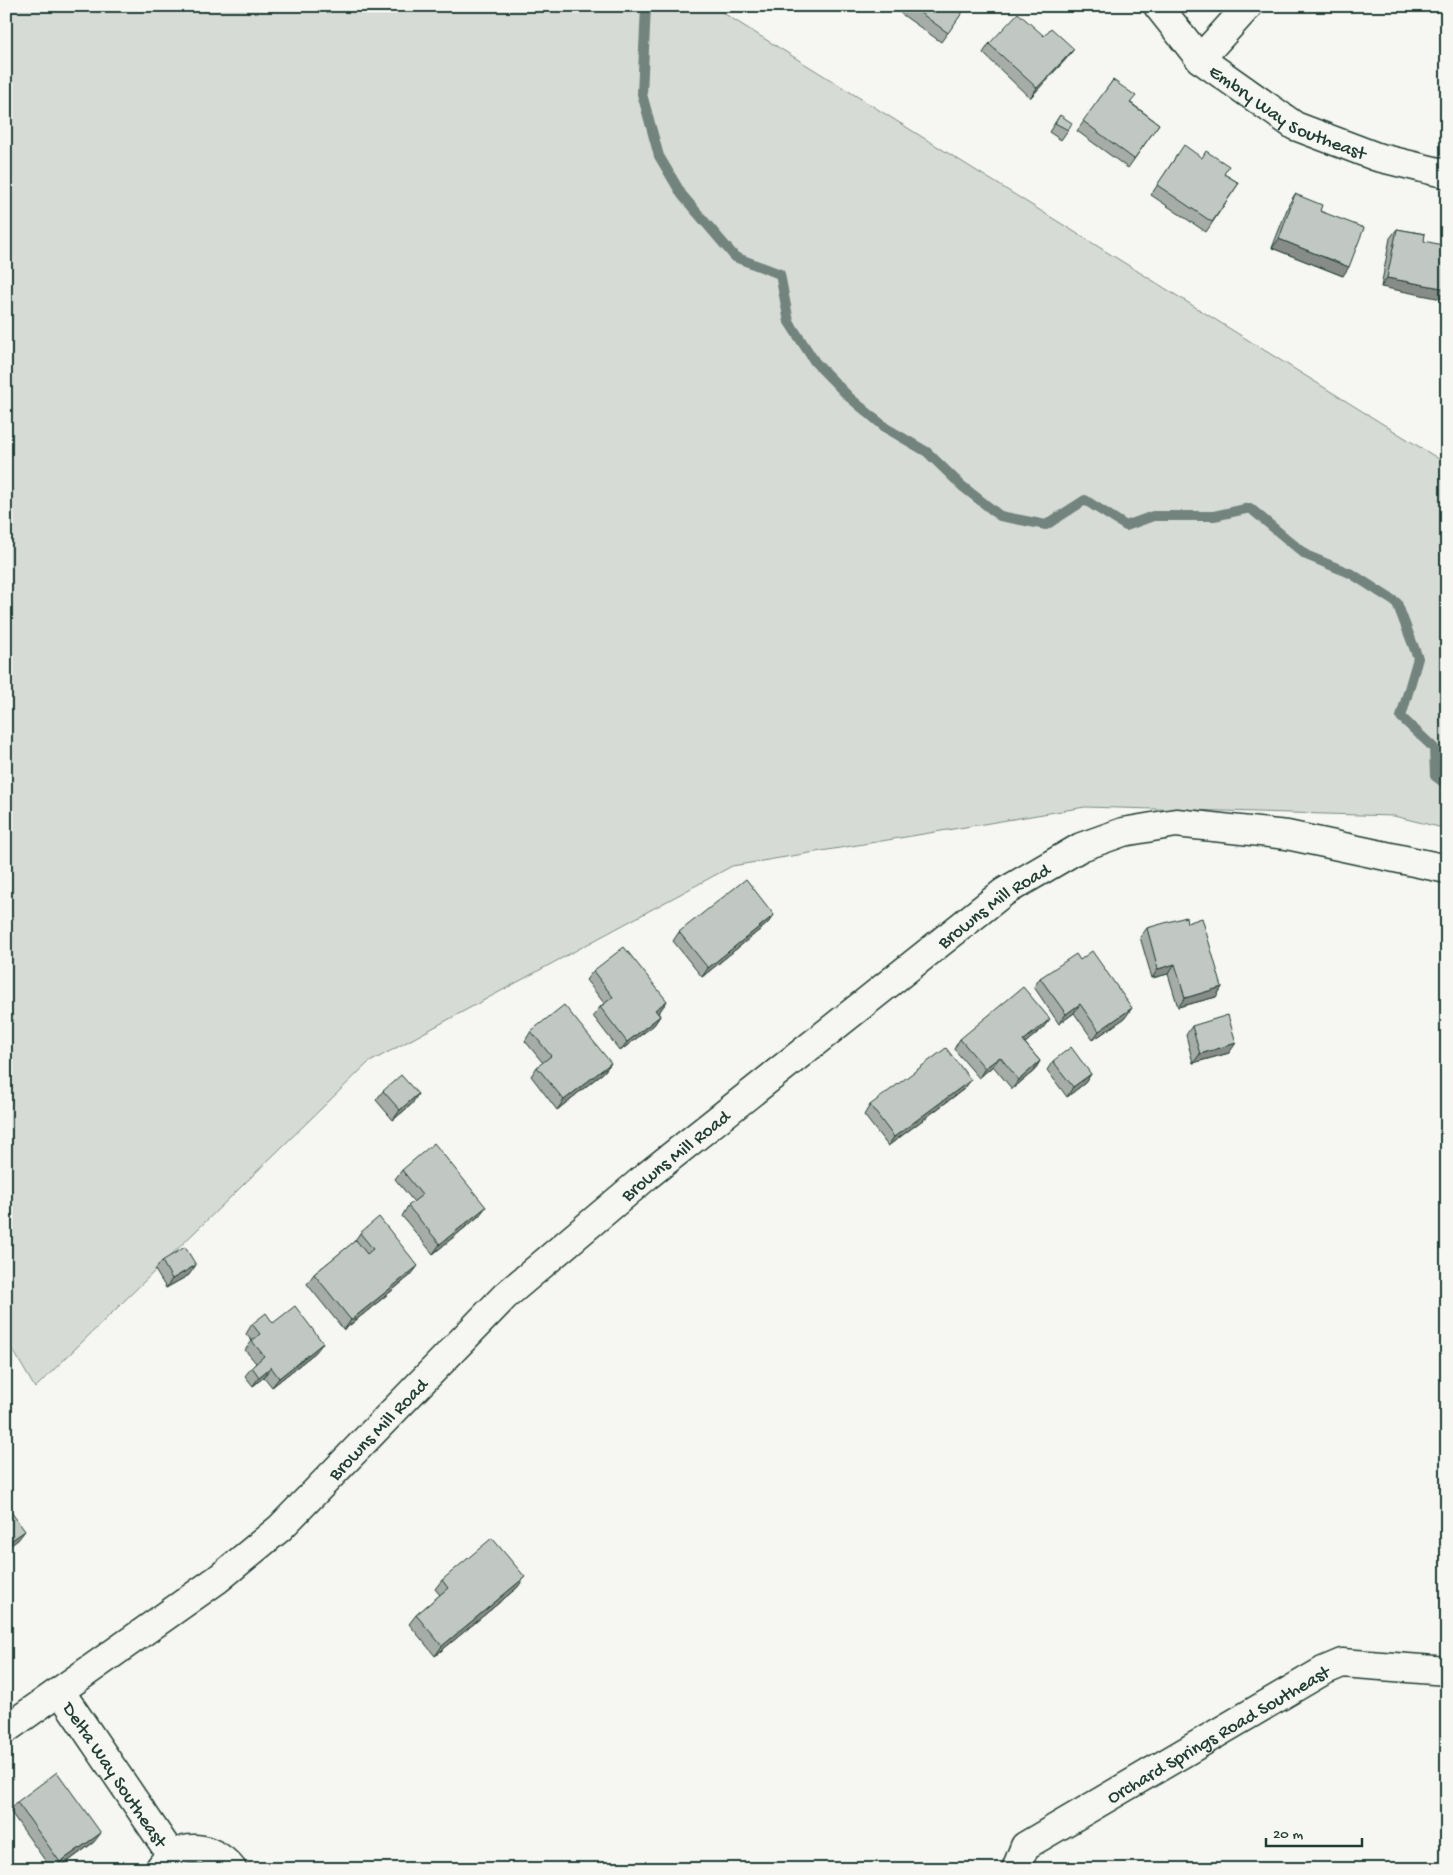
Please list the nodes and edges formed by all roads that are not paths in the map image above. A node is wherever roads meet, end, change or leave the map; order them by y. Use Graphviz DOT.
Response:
graph roads {
  1 [pos="1158,6"];
  2 [pos="1248,6"];
  3 [pos="1200,59"];
  4 [pos="1447,174"];
  5 [pos="1447,869"];
  6 [pos="1447,1671"];
  7 [pos="60,1691"];
  8 [pos="6,1730"];
  9 [pos="165,1862"];
  10 [pos="232,1869"];
  11 [pos="1016,1869"];
  1 -- 3 [label="street, Embry Way Southeast"];
  2 -- 3 [label="street"];
  3 -- 4 [label="street, Embry Way Southeast"];
  5 -- 7 [label="street, Browns Mill Road"];
  6 -- 11 [label="street, Orchard Springs Road Southeast"];
  7 -- 8 [label="street, Browns Mill Road"];
  7 -- 9 [label="street, Delta Way Southeast"];
  9 -- 10 [label="street, Delta Way Southeast"];
}
